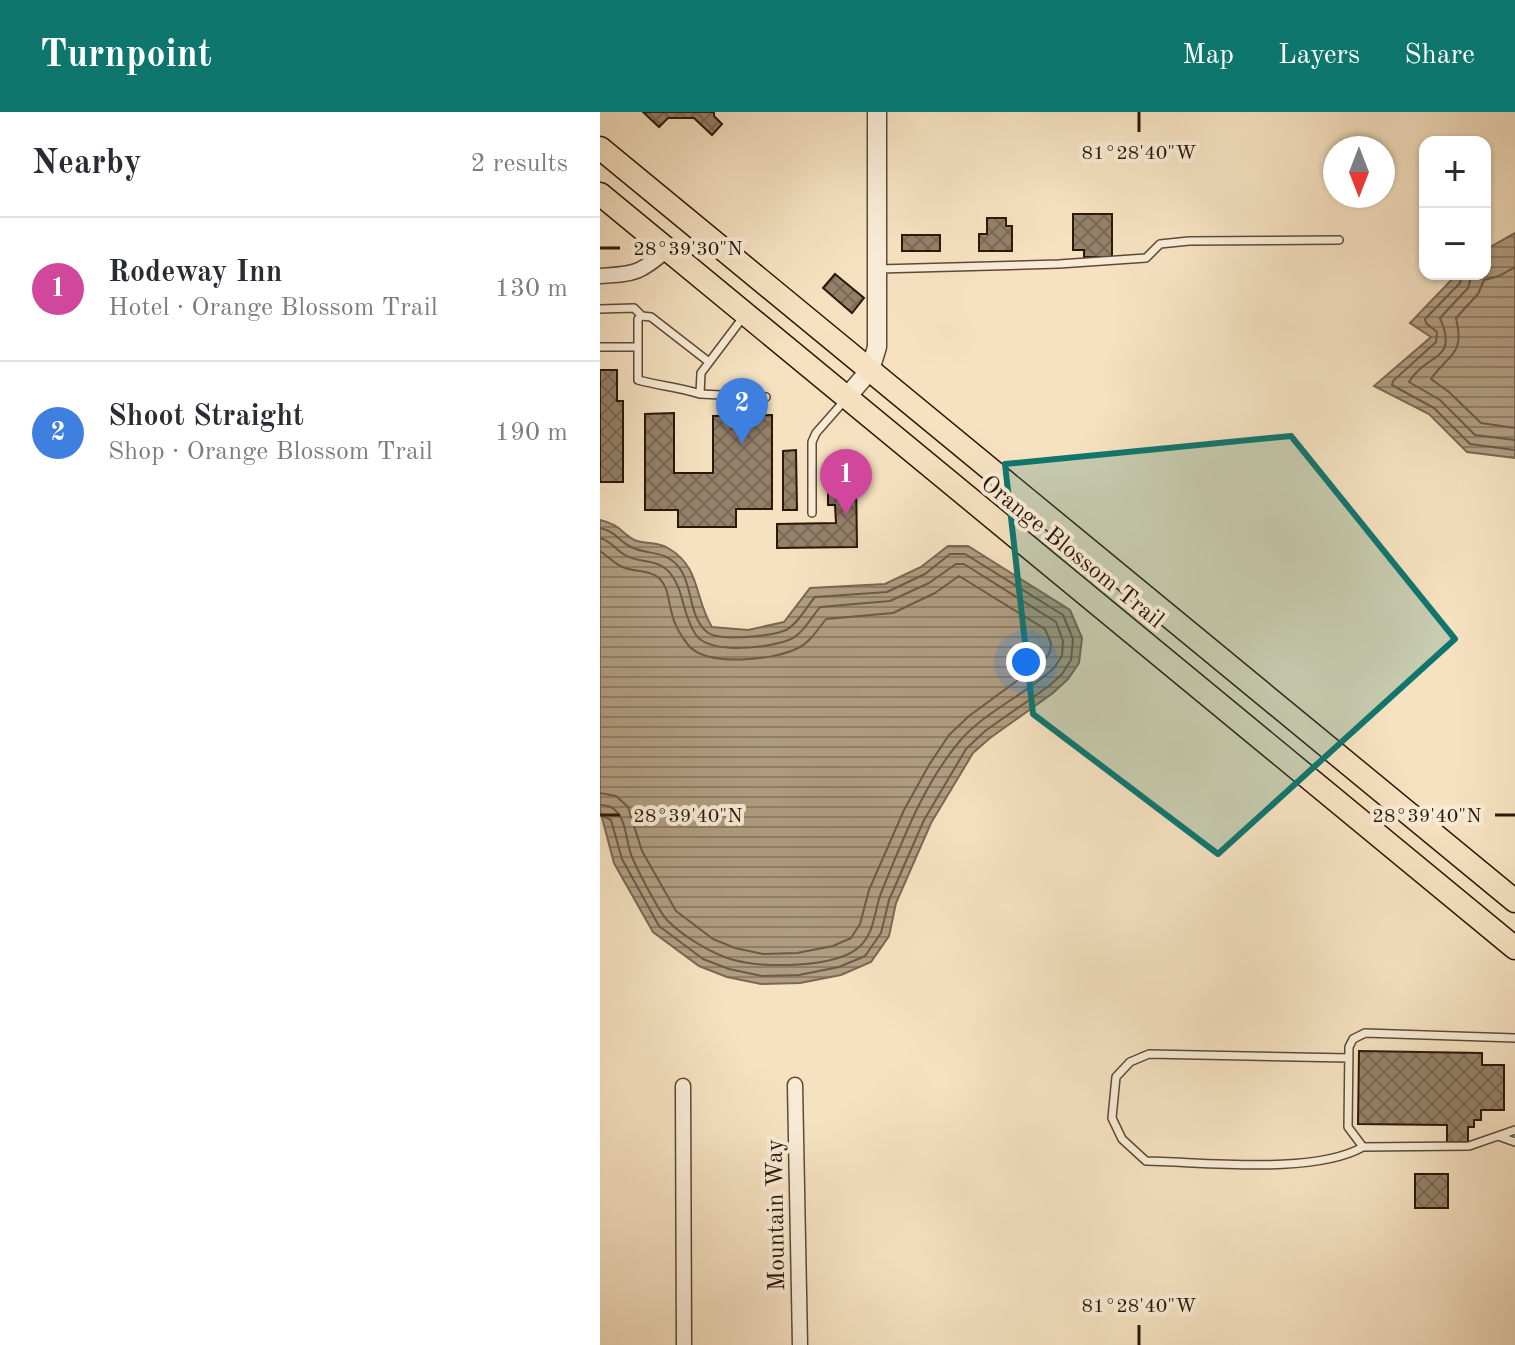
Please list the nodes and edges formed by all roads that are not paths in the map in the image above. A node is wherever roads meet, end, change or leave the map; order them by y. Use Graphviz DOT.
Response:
graph roads {
  1 [pos="877,112"];
  2 [pos="600,148"];
  3 [pos="600,194"];
  4 [pos="1339,240"];
  5 [pos="668,249"];
  6 [pos="877,269"];
  7 [pos="600,276"];
  8 [pos="600,309"];
  9 [pos="746,315"];
  10 [pos="642,316"];
  11 [pos="600,347"];
  12 [pos="637,347"];
  13 [pos="709,362"];
  14 [pos="870,370"];
  15 [pos="700,394"];
  16 [pos="766,397"];
  17 [pos="846,398"];
  18 [pos="812,513"];
  19 [pos="1515,901"];
  20 [pos="1515,948"];
  21 [pos="1515,1038"];
  22 [pos="1349,1058"];
  23 [pos="795,1085"];
  24 [pos="683,1086"];
  25 [pos="1515,1130"];
  26 [pos="1498,1136"];
  27 [pos="1515,1142"];
  28 [pos="1363,1147"];
  29 [pos="684,1345"];
  30 [pos="800,1345"];
  1 -- 6 [label="street"];
  2 -- 14 [label="main road, Orange Blossom Trail"];
  3 -- 5 [label="main road, Orange Blossom Trail"];
  4 -- 6 [label="lane"];
  5 -- 7 [label="street"];
  5 -- 9 [label="main road, Orange Blossom Trail"];
  6 -- 14 [label="street"];
  8 -- 10 [label="lane"];
  9 -- 13 [label="lane"];
  9 -- 17 [label="main road, Orange Blossom Trail"];
  10 -- 12 [label="lane"];
  10 -- 13 [label="lane"];
  11 -- 12 [label="lane"];
  12 -- 15 [label="lane"];
  13 -- 15 [label="lane"];
  14 -- 17 [label="street"];
  14 -- 19 [label="main road, Orange Blossom Trail"];
  15 -- 16 [label="lane"];
  17 -- 18 [label="lane"];
  17 -- 20 [label="main road, Orange Blossom Trail"];
  21 -- 22 [label="lane"];
  22 -- 28 [label="lane"];
  22 -- 28 [label="lane"];
  23 -- 30 [label="street, Mountain Way"];
  24 -- 29 [label="street"];
  25 -- 26 [label="lane"];
  26 -- 27 [label="lane"];
  26 -- 28 [label="lane"];
}
